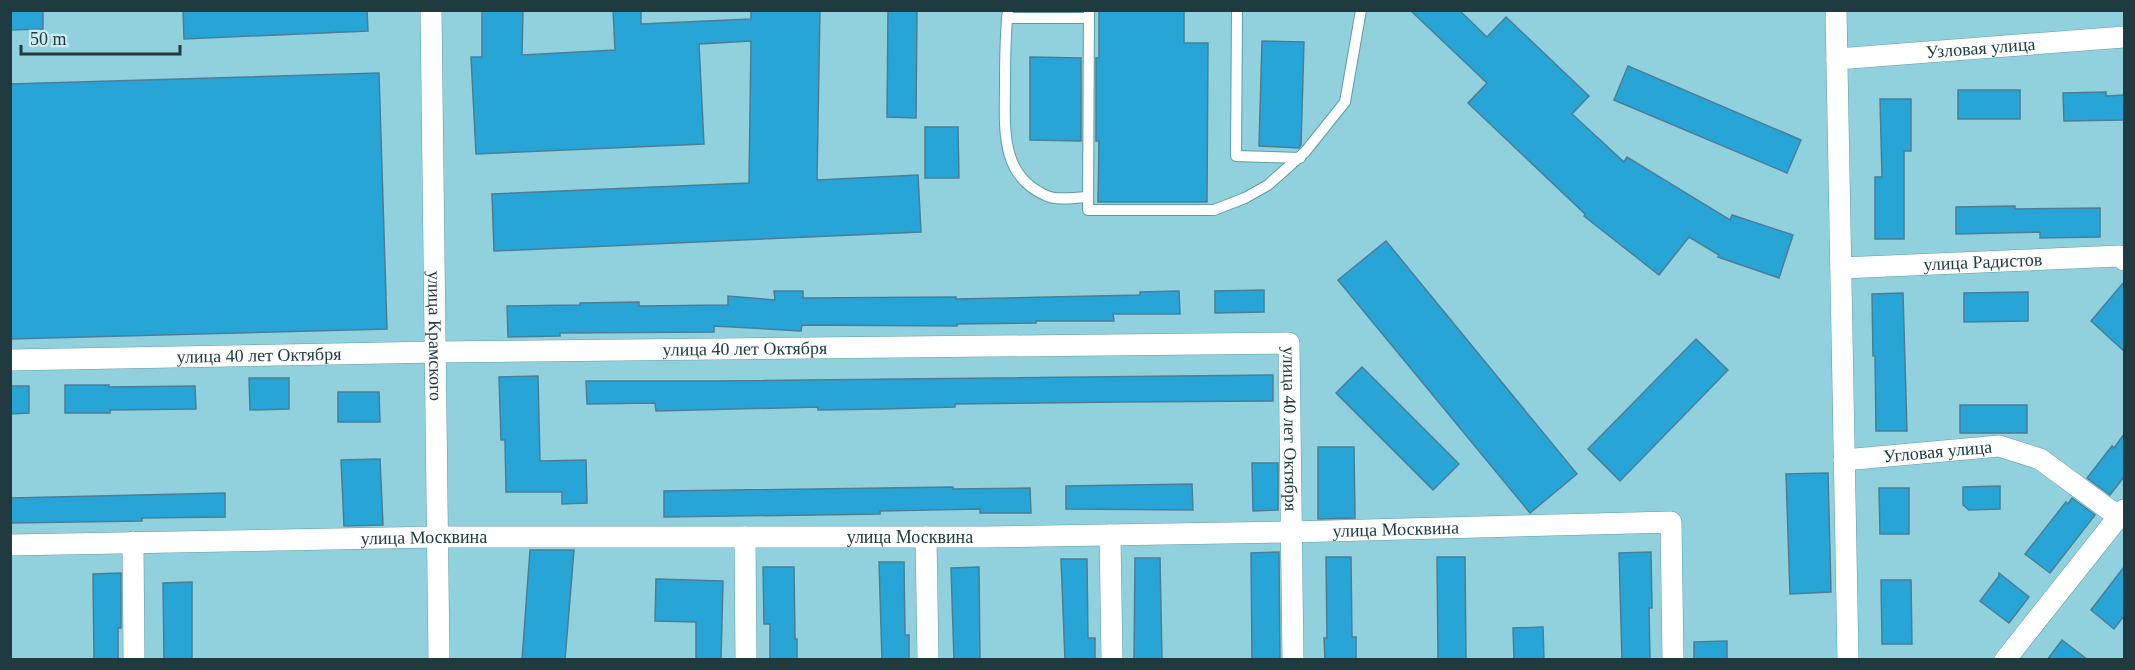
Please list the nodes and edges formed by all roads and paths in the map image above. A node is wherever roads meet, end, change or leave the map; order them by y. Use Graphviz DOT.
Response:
graph roads {
  1 [pos="431,10"];
  2 [pos="1237,10"];
  3 [pos="1361,10"];
  4 [pos="1836,10"];
  5 [pos="1008,14"];
  6 [pos="1089,14"];
  7 [pos="2124,37"];
  8 [pos="1837,59"];
  9 [pos="1300,158"];
  10 [pos="1088,198"];
  11 [pos="2124,260"];
  12 [pos="1841,268"];
  13 [pos="436,352"];
  14 [pos="10,360"];
  15 [pos="1844,460"];
  16 [pos="2122,514"];
  17 [pos="1291,532"];
  18 [pos="1110,535"];
  19 [pos="438,537"];
  20 [pos="744,537"];
  21 [pos="926,537"];
  22 [pos="133,542"];
  23 [pos="10,545"];
  24 [pos="134,660"];
  25 [pos="439,660"];
  26 [pos="746,660"];
  27 [pos="928,660"];
  28 [pos="1112,660"];
  29 [pos="1293,660"];
  30 [pos="1672,660"];
  31 [pos="1848,660"];
  32 [pos="2005,660"];
  1 -- 13 [label="street, улица Крамского"];
  2 -- 9 [label="lane"];
  3 -- 9 [label="lane"];
  4 -- 8 [label="street"];
  5 -- 6 [label="lane"];
  5 -- 10 [label="lane"];
  6 -- 10 [label="lane"];
  7 -- 8 [label="street, Узловая улица"];
  8 -- 12 [label="street"];
  9 -- 10 [label="lane"];
  11 -- 12 [label="street, улица Радистов"];
  12 -- 15 [label="street"];
  13 -- 14 [label="street, улица 40 лет Октября"];
  13 -- 17 [label="street, улица 40 лет Октября"];
  13 -- 19 [label="street, улица Крамского"];
  15 -- 16 [label="street, Угловая улица"];
  15 -- 31 [label="street"];
  16 -- 32 [label="street"];
  17 -- 18 [label="street, улица Москвина"];
  17 -- 29 [label="street"];
  17 -- 30 [label="street, улица Москвина"];
  18 -- 21 [label="street, улица Москвина"];
  18 -- 28 [label="street"];
  19 -- 20 [label="street, улица Москвина"];
  19 -- 22 [label="street, улица Москвина"];
  19 -- 25 [label="street, улица Крамского"];
  20 -- 21 [label="street, улица Москвина"];
  20 -- 26 [label="street"];
  21 -- 27 [label="street"];
  22 -- 23 [label="street, улица Москвина"];
  22 -- 24 [label="street"];
}
